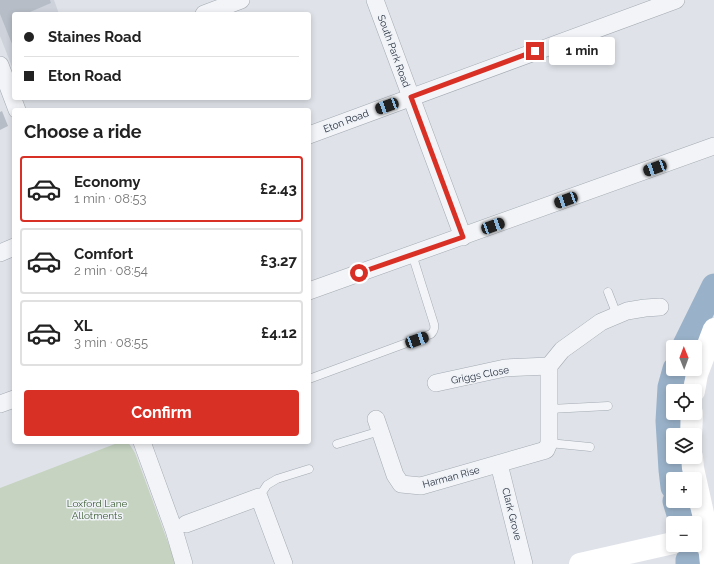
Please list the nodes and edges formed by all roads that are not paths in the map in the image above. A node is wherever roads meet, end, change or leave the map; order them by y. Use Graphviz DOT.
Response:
graph roads {
  1 [pos="241,0"];
  2 [pos="375,0"];
  3 [pos="676,0"];
  4 [pos="209,12"];
  5 [pos="0,65"];
  6 [pos="8,88"];
  7 [pos="411,97"];
  8 [pos="12,98"];
  9 [pos="311,134"];
  10 [pos="714,146"];
  11 [pos="463,237"];
  12 [pos="12,248"];
  13 [pos="0,253"];
  14 [pos="412,254"];
  15 [pos="311,290"];
  16 [pos="608,292"];
  17 [pos="660,307"];
  18 [pos="617,315"];
  19 [pos="714,329"];
  20 [pos="549,366"];
  21 [pos="311,378"];
  22 [pos="436,384"];
  23 [pos="695,384"];
  24 [pos="12,400"];
  25 [pos="0,404"];
  26 [pos="608,406"];
  27 [pos="550,409"];
  28 [pos="378,425"];
  29 [pos="549,443"];
  30 [pos="143,444"];
  31 [pos="337,444"];
  32 [pos="590,447"];
  33 [pos="499,464"];
  34 [pos="693,464"];
  35 [pos="309,469"];
  36 [pos="258,498"];
  37 [pos="186,524"];
  38 [pos="705,527"];
  39 [pos="666,544"];
  40 [pos="589,563"];
  41 [pos="184,564"];
  42 [pos="284,564"];
  43 [pos="524,564"];
  44 [pos="710,564"];
  1 -- 4 [label="street"];
  2 -- 7 [label="street, South Park Road"];
  3 -- 7 [label="street, Eton Road"];
  5 -- 6 [label="street"];
  6 -- 8 [label="street"];
  7 -- 9 [label="street, Eton Road"];
  7 -- 11 [label="street, South Park Road"];
  10 -- 11 [label="street"];
  11 -- 14 [label="street"];
  12 -- 13 [label="street"];
  14 -- 15 [label="street"];
  14 -- 21 [label="lane"];
  16 -- 18 [label="lane"];
  17 -- 18 [label="street"];
  18 -- 20 [label="street"];
  19 -- 23 [label="street"];
  20 -- 22 [label="street, Griggs Close"];
  20 -- 27 [label="street"];
  24 -- 25 [label="street"];
  26 -- 27 [label="lane"];
  27 -- 29 [label="street"];
  28 -- 31 [label="lane"];
  28 -- 33 [label="street, Harman Rise"];
  29 -- 32 [label="lane"];
  29 -- 33 [label="street, Harman Rise"];
  30 -- 41 [label="street"];
  33 -- 43 [label="street, Clark Grove"];
  34 -- 38 [label="street"];
  35 -- 36 [label="lane"];
  36 -- 37 [label="street"];
  36 -- 42 [label="street"];
  38 -- 44 [label="street"];
  39 -- 40 [label="street"];
}
